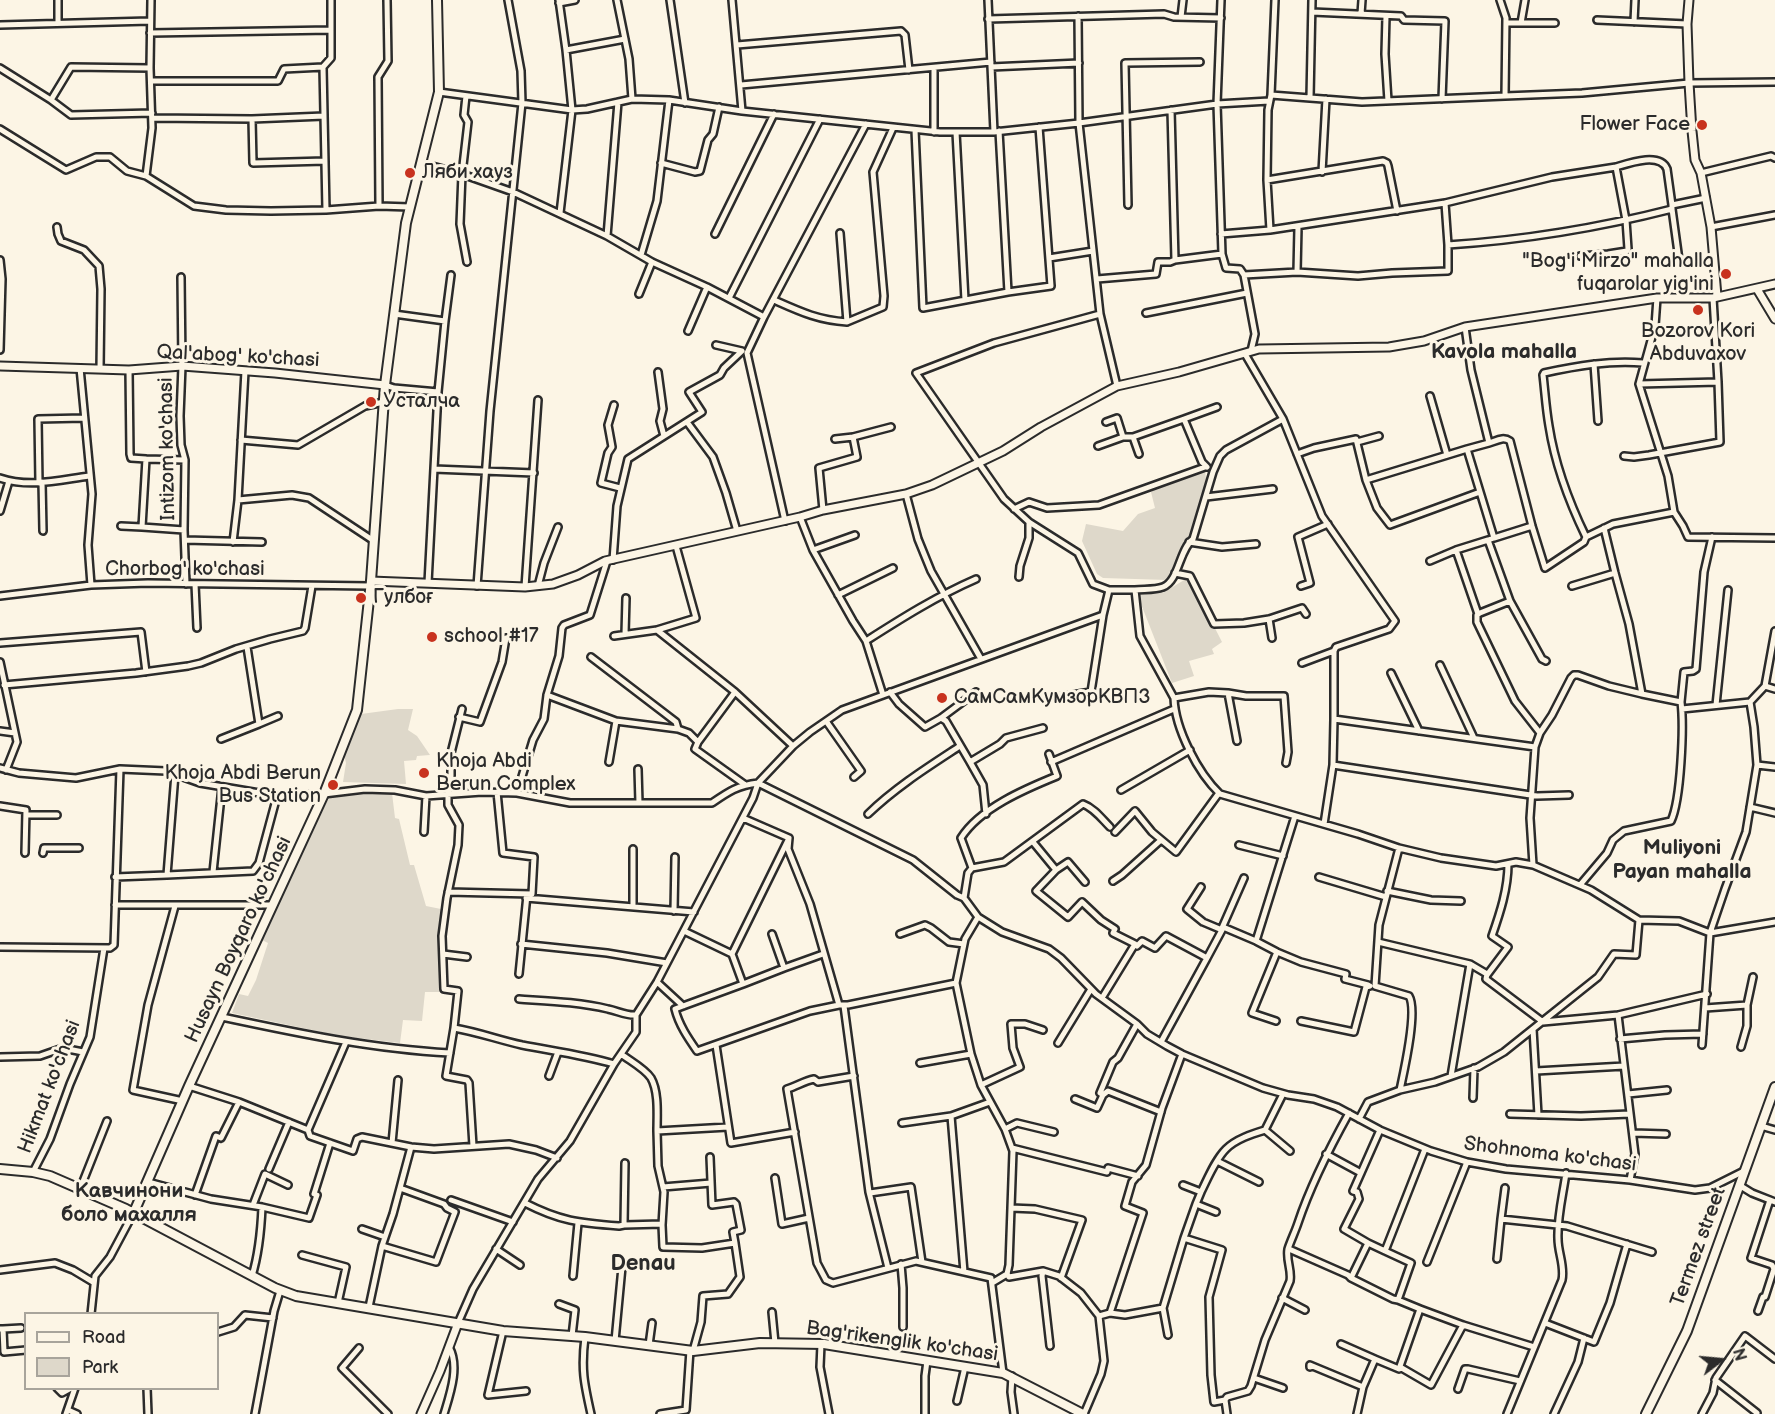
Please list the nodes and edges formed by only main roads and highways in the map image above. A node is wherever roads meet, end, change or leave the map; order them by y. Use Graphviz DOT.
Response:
graph roads {
  1 [pos="437,0"];
  2 [pos="1775,1087"];
  3 [pos="0,1169"];
  4 [pos="134,1212"];
  5 [pos="1083,1414"];
  6 [pos="1646,1414"];
  1 -- 4 [label="main road, Husayn Boyqaro ko'chasi"];
  2 -- 6 [label="main road, Termez street"];
  3 -- 4 [label="main road, Bag'rikenglik ko'chasi"];
  4 -- 5 [label="main road, Bag'rikenglik ko'chasi"];
}
